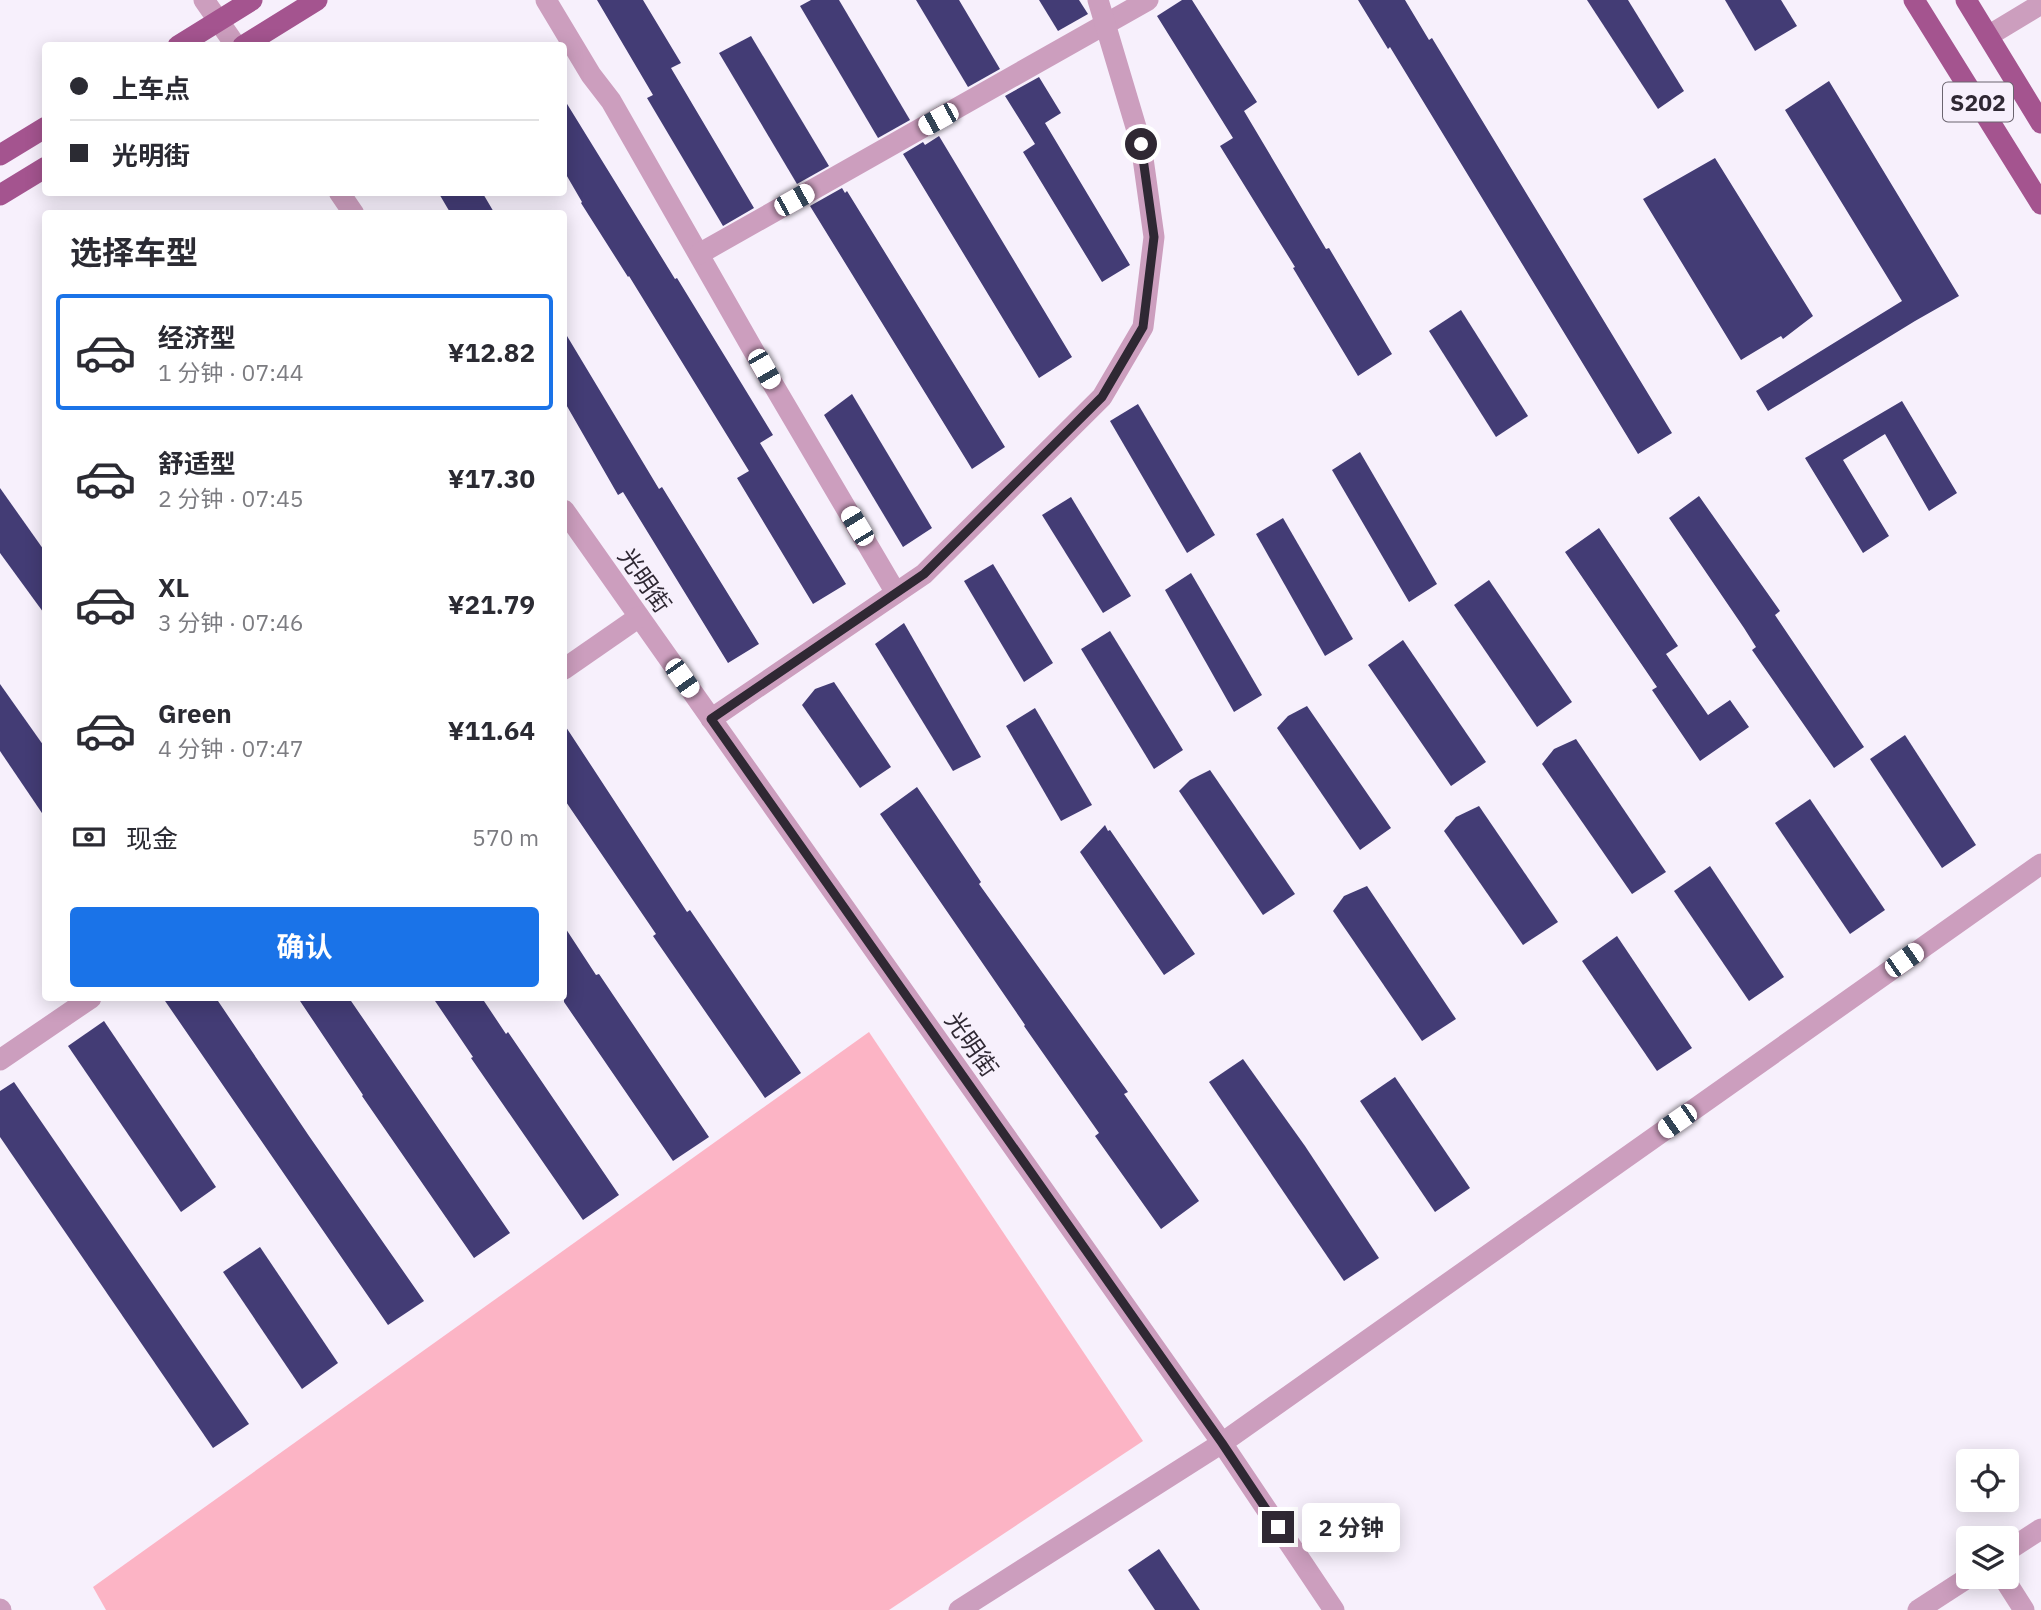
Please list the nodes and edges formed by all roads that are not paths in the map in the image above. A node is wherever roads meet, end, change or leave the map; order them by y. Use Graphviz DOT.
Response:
graph roads {
  1 [pos="205,0"];
  2 [pos="252,0"];
  3 [pos="317,0"];
  4 [pos="546,0"];
  5 [pos="1098,0"];
  6 [pos="1149,0"];
  7 [pos="1914,0"];
  8 [pos="1966,0"];
  9 [pos="2041,4"];
  10 [pos="219,20"];
  11 [pos="1106,23"];
  12 [pos="1988,36"];
  13 [pos="184,42"];
  14 [pos="233,42"];
  15 [pos="249,42"];
  16 [pos="2041,123"];
  17 [pos="42,129"];
  18 [pos="0,155"];
  19 [pos="42,169"];
  20 [pos="0,195"];
  21 [pos="2041,204"];
  22 [pos="699,254"];
  23 [pos="567,514"];
  24 [pos="896,593"];
  25 [pos="639,617"];
  26 [pos="567,667"];
  27 [pos="711,719"];
  28 [pos="2041,864"];
  29 [pos="79,1001"];
  30 [pos="0,1060"];
  31 [pos="1222,1443"];
  32 [pos="2041,1529"];
  33 [pos="2019,1543"];
  34 [pos="1956,1585"];
  35 [pos="2011,1589"];
  36 [pos="959,1610"];
  37 [pos="1334,1610"];
  38 [pos="1918,1610"];
  39 [pos="2024,1610"];
  1 -- 10 [label="street"];
  2 -- 10 [label="main road"];
  3 -- 15 [label="main road"];
  4 -- 22 [label="street"];
  5 -- 11 [label="street"];
  6 -- 11 [label="street"];
  7 -- 21 [label="main road, S202"];
  8 -- 12 [label="main road, S202"];
  9 -- 12 [label="street"];
  10 -- 13 [label="main road"];
  10 -- 14 [label="street"];
  11 -- 22 [label="street"];
  11 -- 24 [label="street"];
  12 -- 16 [label="main road, S202"];
  17 -- 18 [label="main road"];
  19 -- 20 [label="main road"];
  22 -- 24 [label="street"];
  23 -- 25 [label="street, 光明街"];
  24 -- 27 [label="street"];
  25 -- 26 [label="street"];
  25 -- 27 [label="street, 光明街"];
  27 -- 31 [label="street, 光明街"];
  28 -- 31 [label="street"];
  29 -- 30 [label="street"];
  31 -- 36 [label="street"];
  31 -- 37 [label="street, 光明街"];
  32 -- 33 [label="street"];
  34 -- 38 [label="street"];
  35 -- 39 [label="street"];
}
